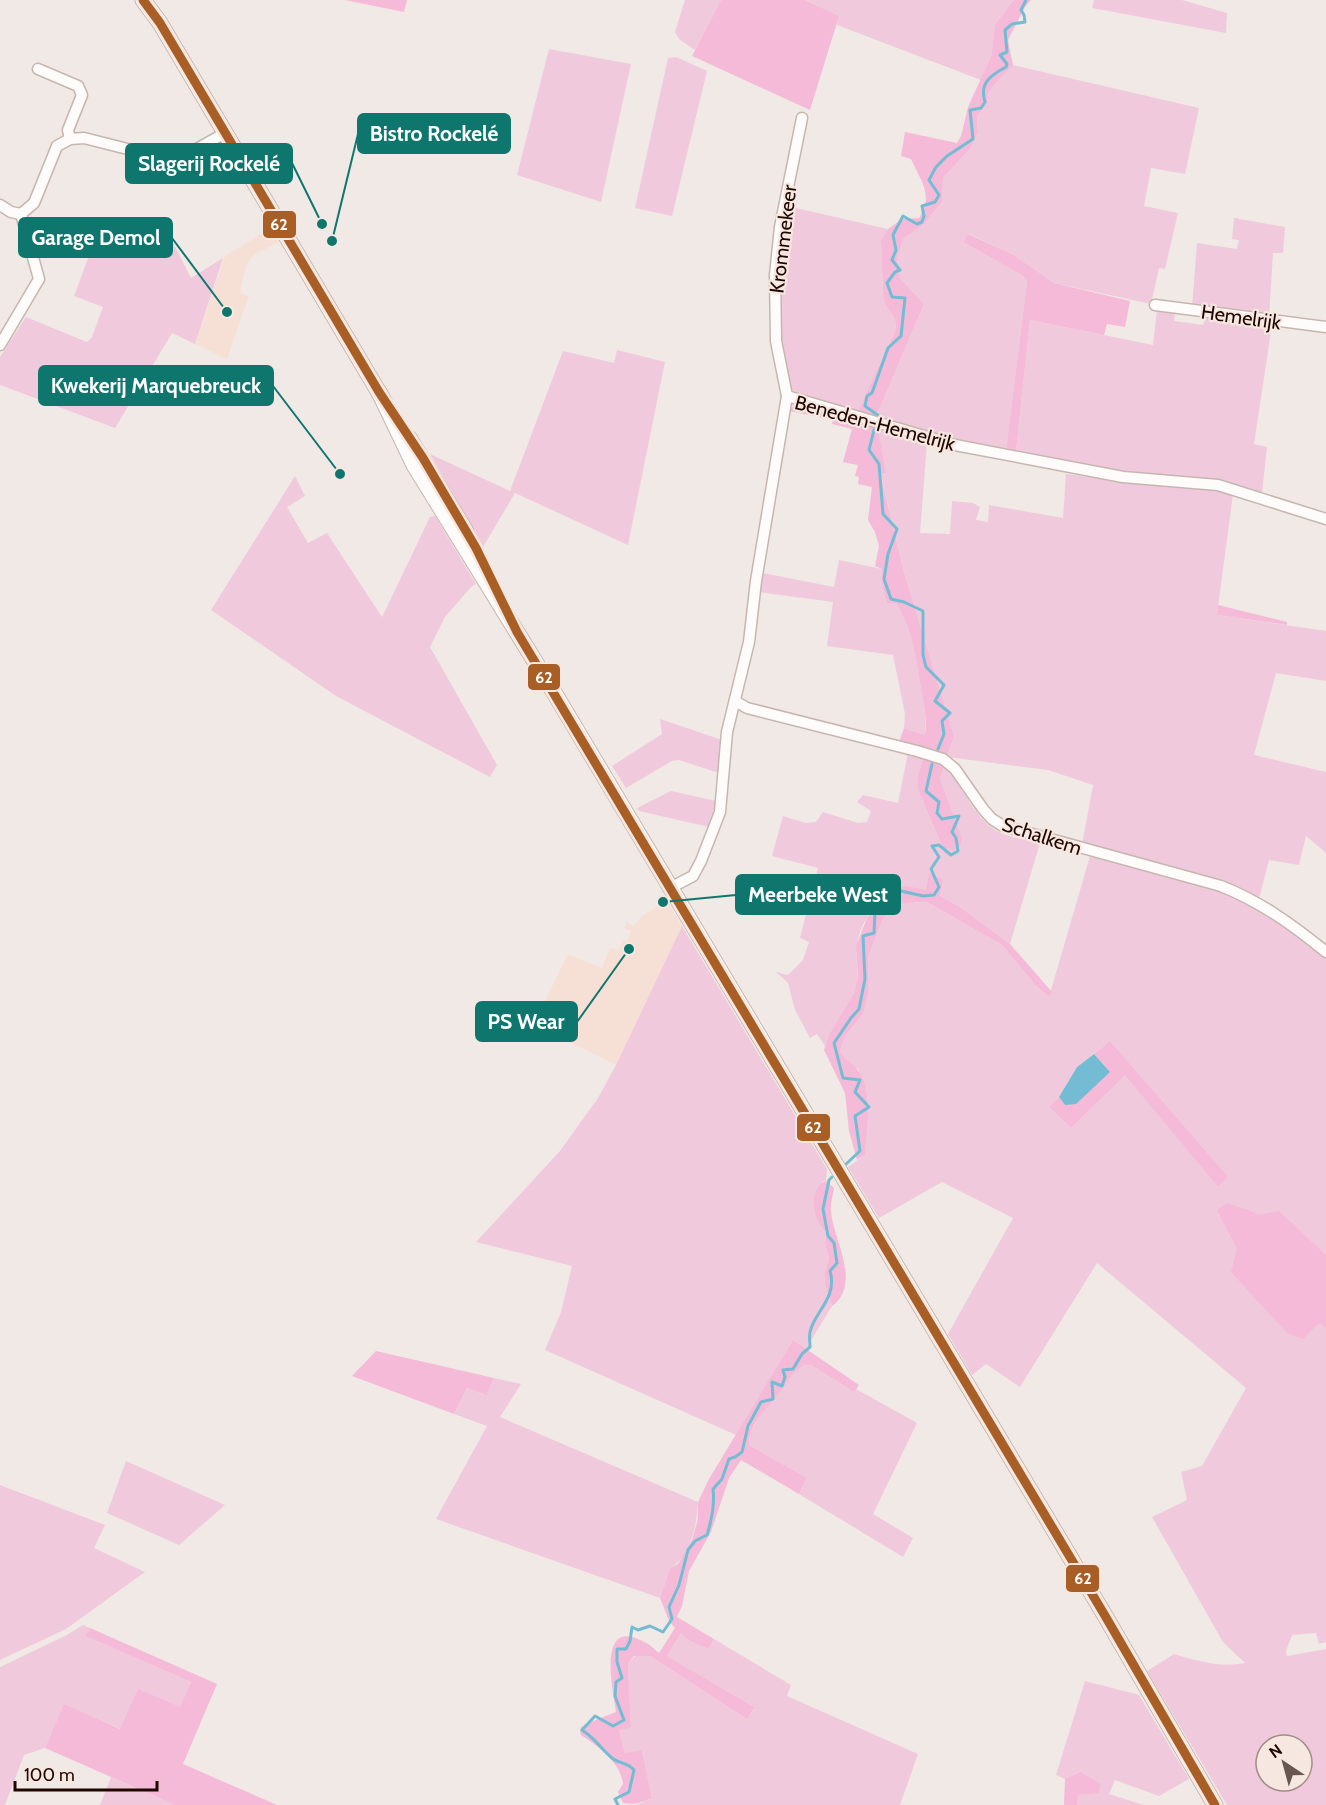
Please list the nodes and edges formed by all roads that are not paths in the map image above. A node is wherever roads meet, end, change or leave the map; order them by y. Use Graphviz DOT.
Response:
graph roads {
  1 [pos="143,0"];
  2 [pos="152,0"];
  3 [pos="160,22"];
  4 [pos="38,69"];
  5 [pos="802,118"];
  6 [pos="225,133"];
  7 [pos="70,139"];
  8 [pos="0,205"];
  9 [pos="21,214"];
  10 [pos="1155,305"];
  11 [pos="1326,327"];
  12 [pos="0,345"];
  13 [pos="787,396"];
  14 [pos="1326,519"];
  15 [pos="735,702"];
  16 [pos="670,888"];
  17 [pos="1326,952"];
  18 [pos="1215,1805"];
  1 -- 3 [label="main road"];
  2 -- 3 [label="main road"];
  3 -- 6 [label="main road"];
  4 -- 7 [label="street"];
  5 -- 13 [label="street, Krommekeer"];
  6 -- 7 [label="street"];
  6 -- 16 [label="main road"];
  7 -- 9 [label="street"];
  8 -- 9 [label="street"];
  9 -- 12 [label="street"];
  10 -- 11 [label="street, Hemelrijk"];
  13 -- 14 [label="street, Beneden-Hemelrijk"];
  13 -- 15 [label="street, Beneden-Hemelrijk"];
  15 -- 16 [label="street, Beneden-Hemelrijk"];
  15 -- 17 [label="street, Schalkem"];
  16 -- 18 [label="main road"];
}
